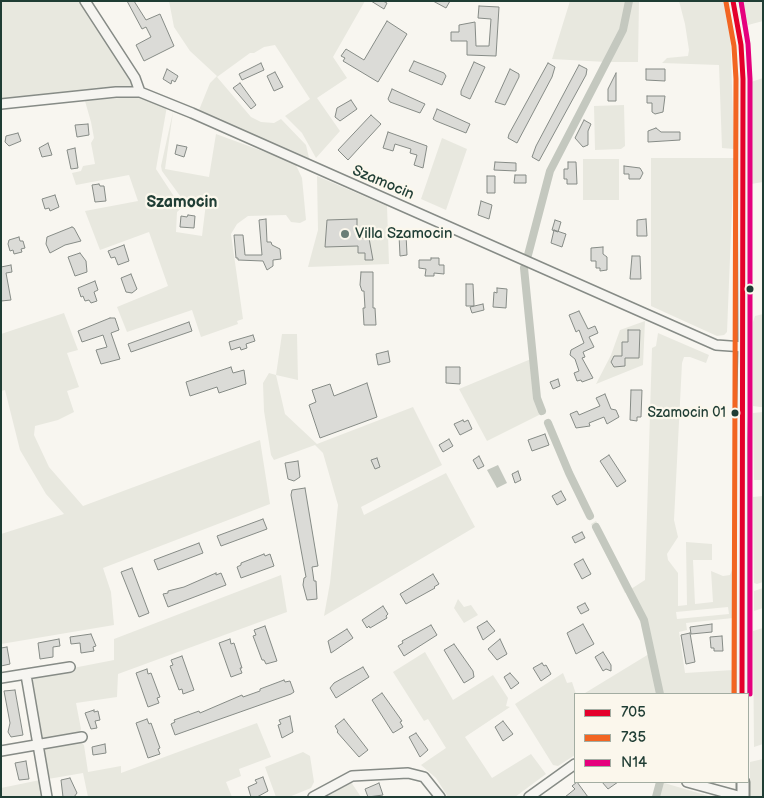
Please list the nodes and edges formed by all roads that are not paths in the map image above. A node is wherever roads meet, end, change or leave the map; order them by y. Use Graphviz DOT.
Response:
graph roads {
  1 [pos="85,1"];
  2 [pos="733,1"];
  3 [pos="140,92"];
  4 [pos="1,104"];
  5 [pos="744,347"];
  6 [pos="70,667"];
  7 [pos="26,675"];
  8 [pos="1,678"];
  9 [pos="742,693"];
  10 [pos="82,736"];
  11 [pos="38,744"];
  12 [pos="1,752"];
  13 [pos="574,765"];
  14 [pos="691,783"];
  15 [pos="743,783"];
  16 [pos="47,797"];
  17 [pos="313,797"];
  18 [pos="440,797"];
  19 [pos="529,797"];
  20 [pos="742,797"];
  1 -- 3 [label="street"];
  2 -- 5 [label="main road"];
  3 -- 4 [label="street, Szamocin"];
  3 -- 5 [label="street, Szamocin"];
  5 -- 9 [label="main road"];
  6 -- 7 [label="street"];
  7 -- 8 [label="street"];
  7 -- 11 [label="street"];
  10 -- 11 [label="street"];
  11 -- 12 [label="street"];
  11 -- 16 [label="street"];
  13 -- 19 [label="street"];
  14 -- 20 [label="street"];
  15 -- 20 [label="main road"];
  17 -- 18 [label="street"];
}
